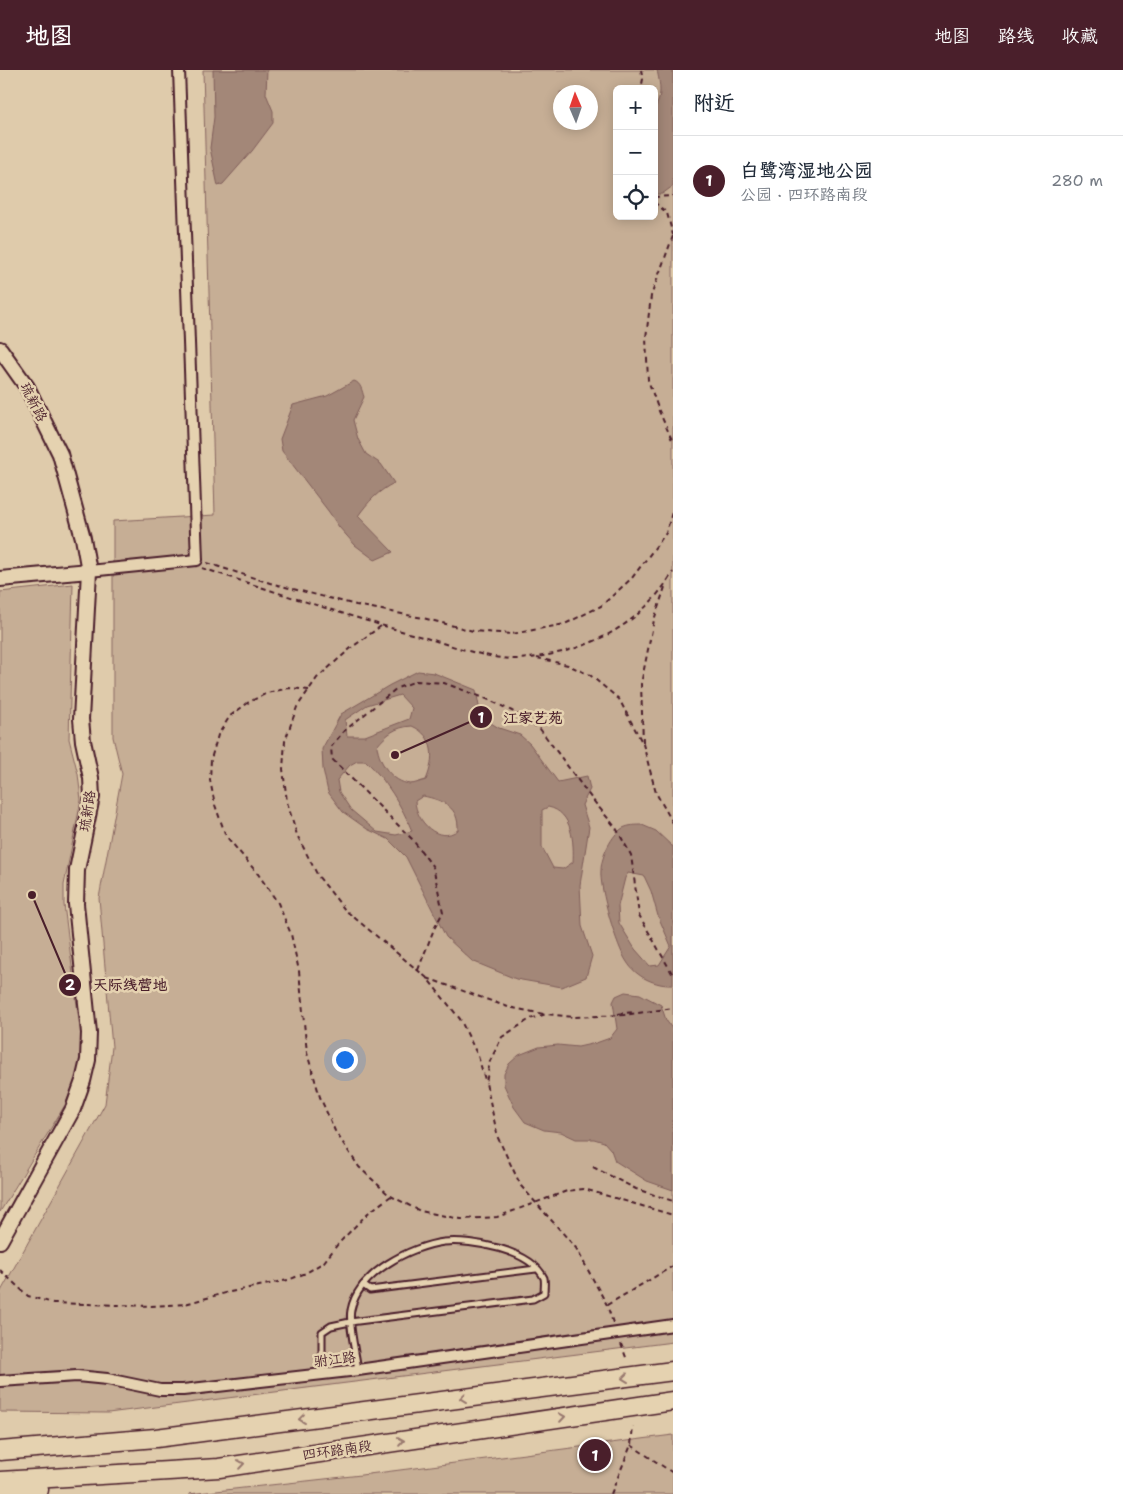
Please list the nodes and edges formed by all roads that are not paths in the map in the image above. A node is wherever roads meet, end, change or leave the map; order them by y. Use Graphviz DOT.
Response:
graph roads {
  1 [pos="179,70"];
  2 [pos="0,349"];
  3 [pos="89,571"];
  4 [pos="0,579"];
  5 [pos="0,1241"];
  6 [pos="536,1269"];
  7 [pos="362,1285"];
  8 [pos="350,1322"];
  9 [pos="673,1325"];
  10 [pos="358,1370"];
  11 [pos="673,1371"];
  12 [pos="322,1374"];
  13 [pos="0,1381"];
  14 [pos="673,1401"];
  15 [pos="156,1438"];
  16 [pos="0,1443"];
  17 [pos="0,1451"];
  18 [pos="219,1468"];
  19 [pos="0,1481"];
  20 [pos="4,1494"];
  1 -- 3 [label="street"];
  2 -- 3 [label="street, 琉新路"];
  3 -- 4 [label="street"];
  3 -- 5 [label="street, 琉新路"];
  6 -- 7 [label="lane"];
  6 -- 7 [label="lane"];
  6 -- 8 [label="lane"];
  7 -- 8 [label="lane"];
  8 -- 10 [label="lane"];
  8 -- 12 [label="lane"];
  9 -- 10 [label="street, 驸江路"];
  10 -- 12 [label="street, 驸江路"];
  11 -- 15 [label="highway, one-way"];
  12 -- 13 [label="street, 驸江路"];
  18 -- 14 [label="highway, 四环路南段, one-way"];
  15 -- 16 [label="highway"];
  15 -- 17 [label="highway"];
  18 -- 19 [label="highway, 四环路南段"];
  18 -- 20 [label="highway"];
}
